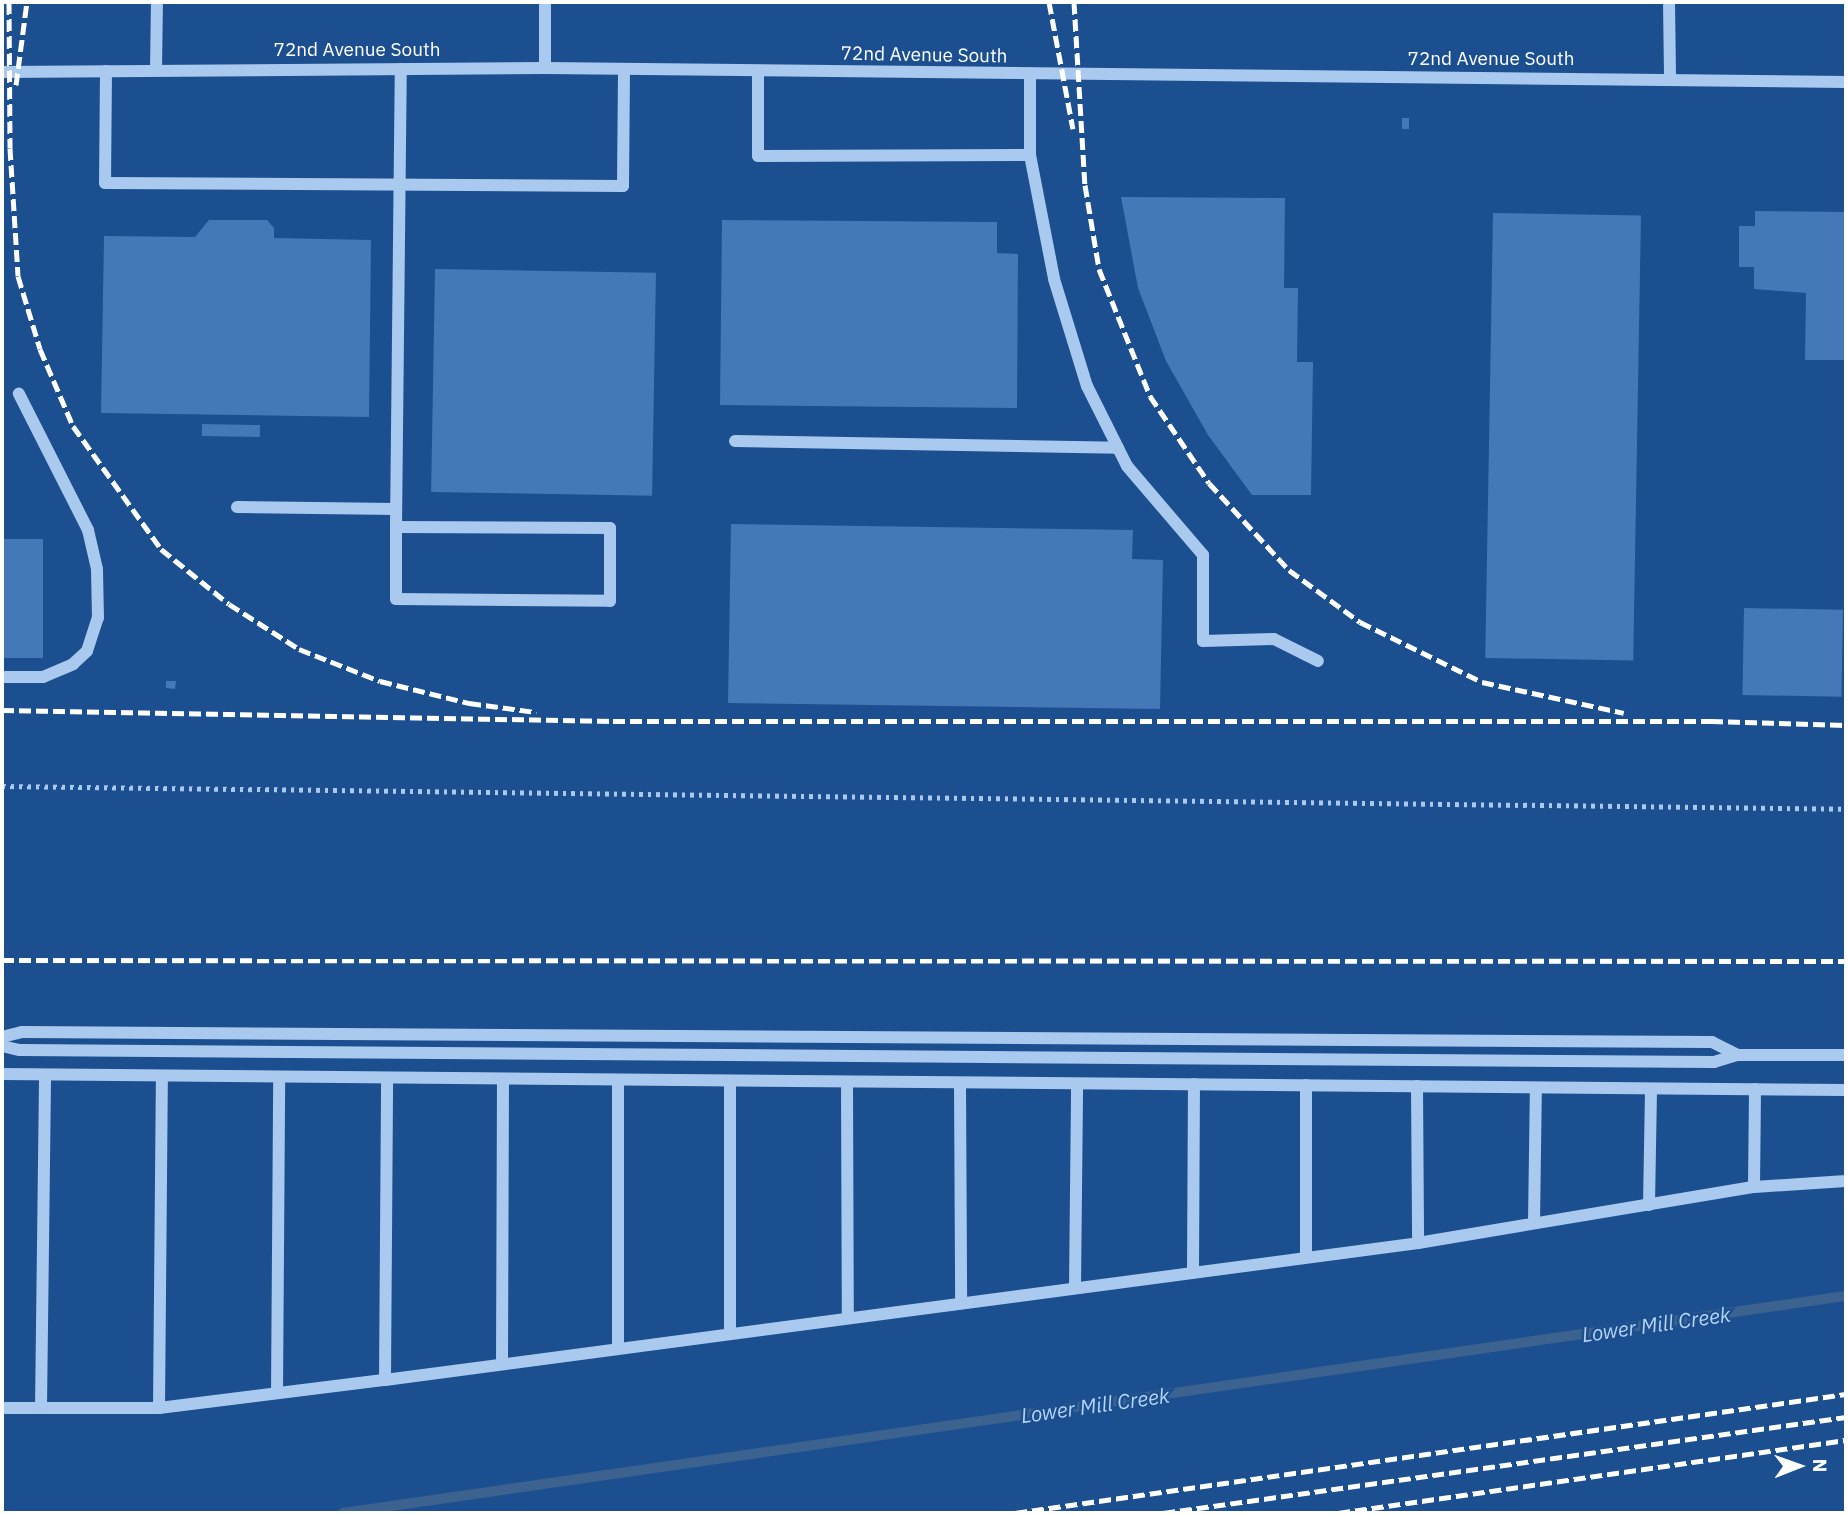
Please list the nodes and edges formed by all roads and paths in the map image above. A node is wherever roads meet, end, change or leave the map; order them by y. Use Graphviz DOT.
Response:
graph roads {
  1 [pos="157,2"];
  2 [pos="545,2"];
  3 [pos="1669,2"];
  4 [pos="545,68"];
  5 [pos="401,69"];
  6 [pos="624,69"];
  7 [pos="156,70"];
  8 [pos="106,71"];
  9 [pos="758,71"];
  10 [pos="2,72"];
  11 [pos="1030,76"];
  12 [pos="1670,78"];
  13 [pos="1846,82"];
  14 [pos="1030,155"];
  15 [pos="400,185"];
  16 [pos="19,394"];
  17 [pos="735,441"];
  18 [pos="1118,448"];
  19 [pos="237,507"];
  20 [pos="396,509"];
  21 [pos="396,527"];
  22 [pos="1318,661"];
  23 [pos="2,677"];
  24 [pos="2,786"];
  25 [pos="1846,808"];
  26 [pos="2,1037"];
  27 [pos="2,1046"];
  28 [pos="1737,1055"];
  29 [pos="1846,1055"];
  30 [pos="2,1074"];
  31 [pos="45,1075"];
  32 [pos="162,1076"];
  33 [pos="279,1077"];
  34 [pos="387,1077"];
  35 [pos="503,1079"];
  36 [pos="618,1080"];
  37 [pos="730,1081"];
  38 [pos="847,1082"];
  39 [pos="960,1083"];
  40 [pos="1077,1084"];
  41 [pos="1194,1084"];
  42 [pos="1306,1085"];
  43 [pos="1417,1086"];
  44 [pos="1536,1088"];
  45 [pos="1651,1089"];
  46 [pos="1755,1089"];
  47 [pos="1846,1090"];
  48 [pos="1846,1181"];
  49 [pos="1754,1187"];
  50 [pos="1649,1205"];
  51 [pos="1534,1223"];
  52 [pos="1418,1243"];
  53 [pos="1306,1257"];
  54 [pos="1193,1271"];
  55 [pos="1075,1286"];
  56 [pos="961,1301"];
  57 [pos="848,1317"];
  58 [pos="730,1333"];
  59 [pos="618,1348"];
  60 [pos="502,1364"];
  61 [pos="385,1380"];
  62 [pos="277,1393"];
  63 [pos="2,1408"];
  64 [pos="41,1408"];
  65 [pos="159,1408"];
  1 -- 7 [label="street"];
  2 -- 4 [label="street"];
  3 -- 12 [label="street"];
  4 -- 5 [label="street, 72nd Avenue South"];
  4 -- 6 [label="street, 72nd Avenue South"];
  5 -- 7 [label="street, 72nd Avenue South"];
  5 -- 15 [label="street"];
  6 -- 9 [label="street, 72nd Avenue South"];
  6 -- 15 [label="street"];
  7 -- 8 [label="street, 72nd Avenue South"];
  8 -- 10 [label="street, 72nd Avenue South"];
  8 -- 15 [label="street"];
  9 -- 11 [label="street, 72nd Avenue South"];
  9 -- 14 [label="street"];
  11 -- 12 [label="street, 72nd Avenue South"];
  11 -- 14 [label="street"];
  12 -- 13 [label="street, 72nd Avenue South"];
  14 -- 18 [label="street"];
  15 -- 20 [label="street"];
  16 -- 23 [label="street"];
  17 -- 18 [label="street"];
  18 -- 22 [label="street"];
  19 -- 20 [label="street"];
  20 -- 21 [label="street"];
  21 -- 21 [label="street"];
  24 -- 25 [label="path"];
  26 -- 28 [label="street"];
  27 -- 28 [label="street"];
  28 -- 29 [label="street"];
  30 -- 31 [label="street"];
  31 -- 32 [label="street"];
  31 -- 64 [label="street"];
  32 -- 33 [label="street"];
  32 -- 65 [label="street"];
  33 -- 34 [label="street"];
  33 -- 62 [label="street"];
  34 -- 35 [label="street"];
  34 -- 61 [label="street"];
  35 -- 36 [label="street"];
  35 -- 60 [label="street"];
  36 -- 37 [label="street"];
  36 -- 59 [label="street"];
  37 -- 38 [label="street"];
  37 -- 58 [label="street"];
  38 -- 39 [label="street"];
  38 -- 57 [label="street"];
  39 -- 40 [label="street"];
  39 -- 56 [label="street"];
  40 -- 41 [label="street"];
  40 -- 55 [label="street"];
  41 -- 42 [label="street"];
  41 -- 54 [label="street"];
  42 -- 43 [label="street"];
  42 -- 53 [label="street"];
  43 -- 44 [label="street"];
  43 -- 52 [label="street"];
  44 -- 45 [label="street"];
  44 -- 51 [label="street"];
  45 -- 46 [label="street"];
  45 -- 50 [label="street"];
  46 -- 47 [label="street"];
  46 -- 49 [label="street"];
  48 -- 49 [label="street"];
  49 -- 50 [label="street"];
  50 -- 51 [label="street"];
  51 -- 52 [label="street"];
  52 -- 53 [label="street"];
  53 -- 54 [label="street"];
  54 -- 55 [label="street"];
  55 -- 56 [label="street"];
  56 -- 57 [label="street"];
  57 -- 58 [label="street"];
  58 -- 59 [label="street"];
  59 -- 60 [label="street"];
  60 -- 61 [label="street"];
  61 -- 62 [label="street"];
  62 -- 65 [label="street"];
  63 -- 64 [label="street"];
  64 -- 65 [label="street"];
}
